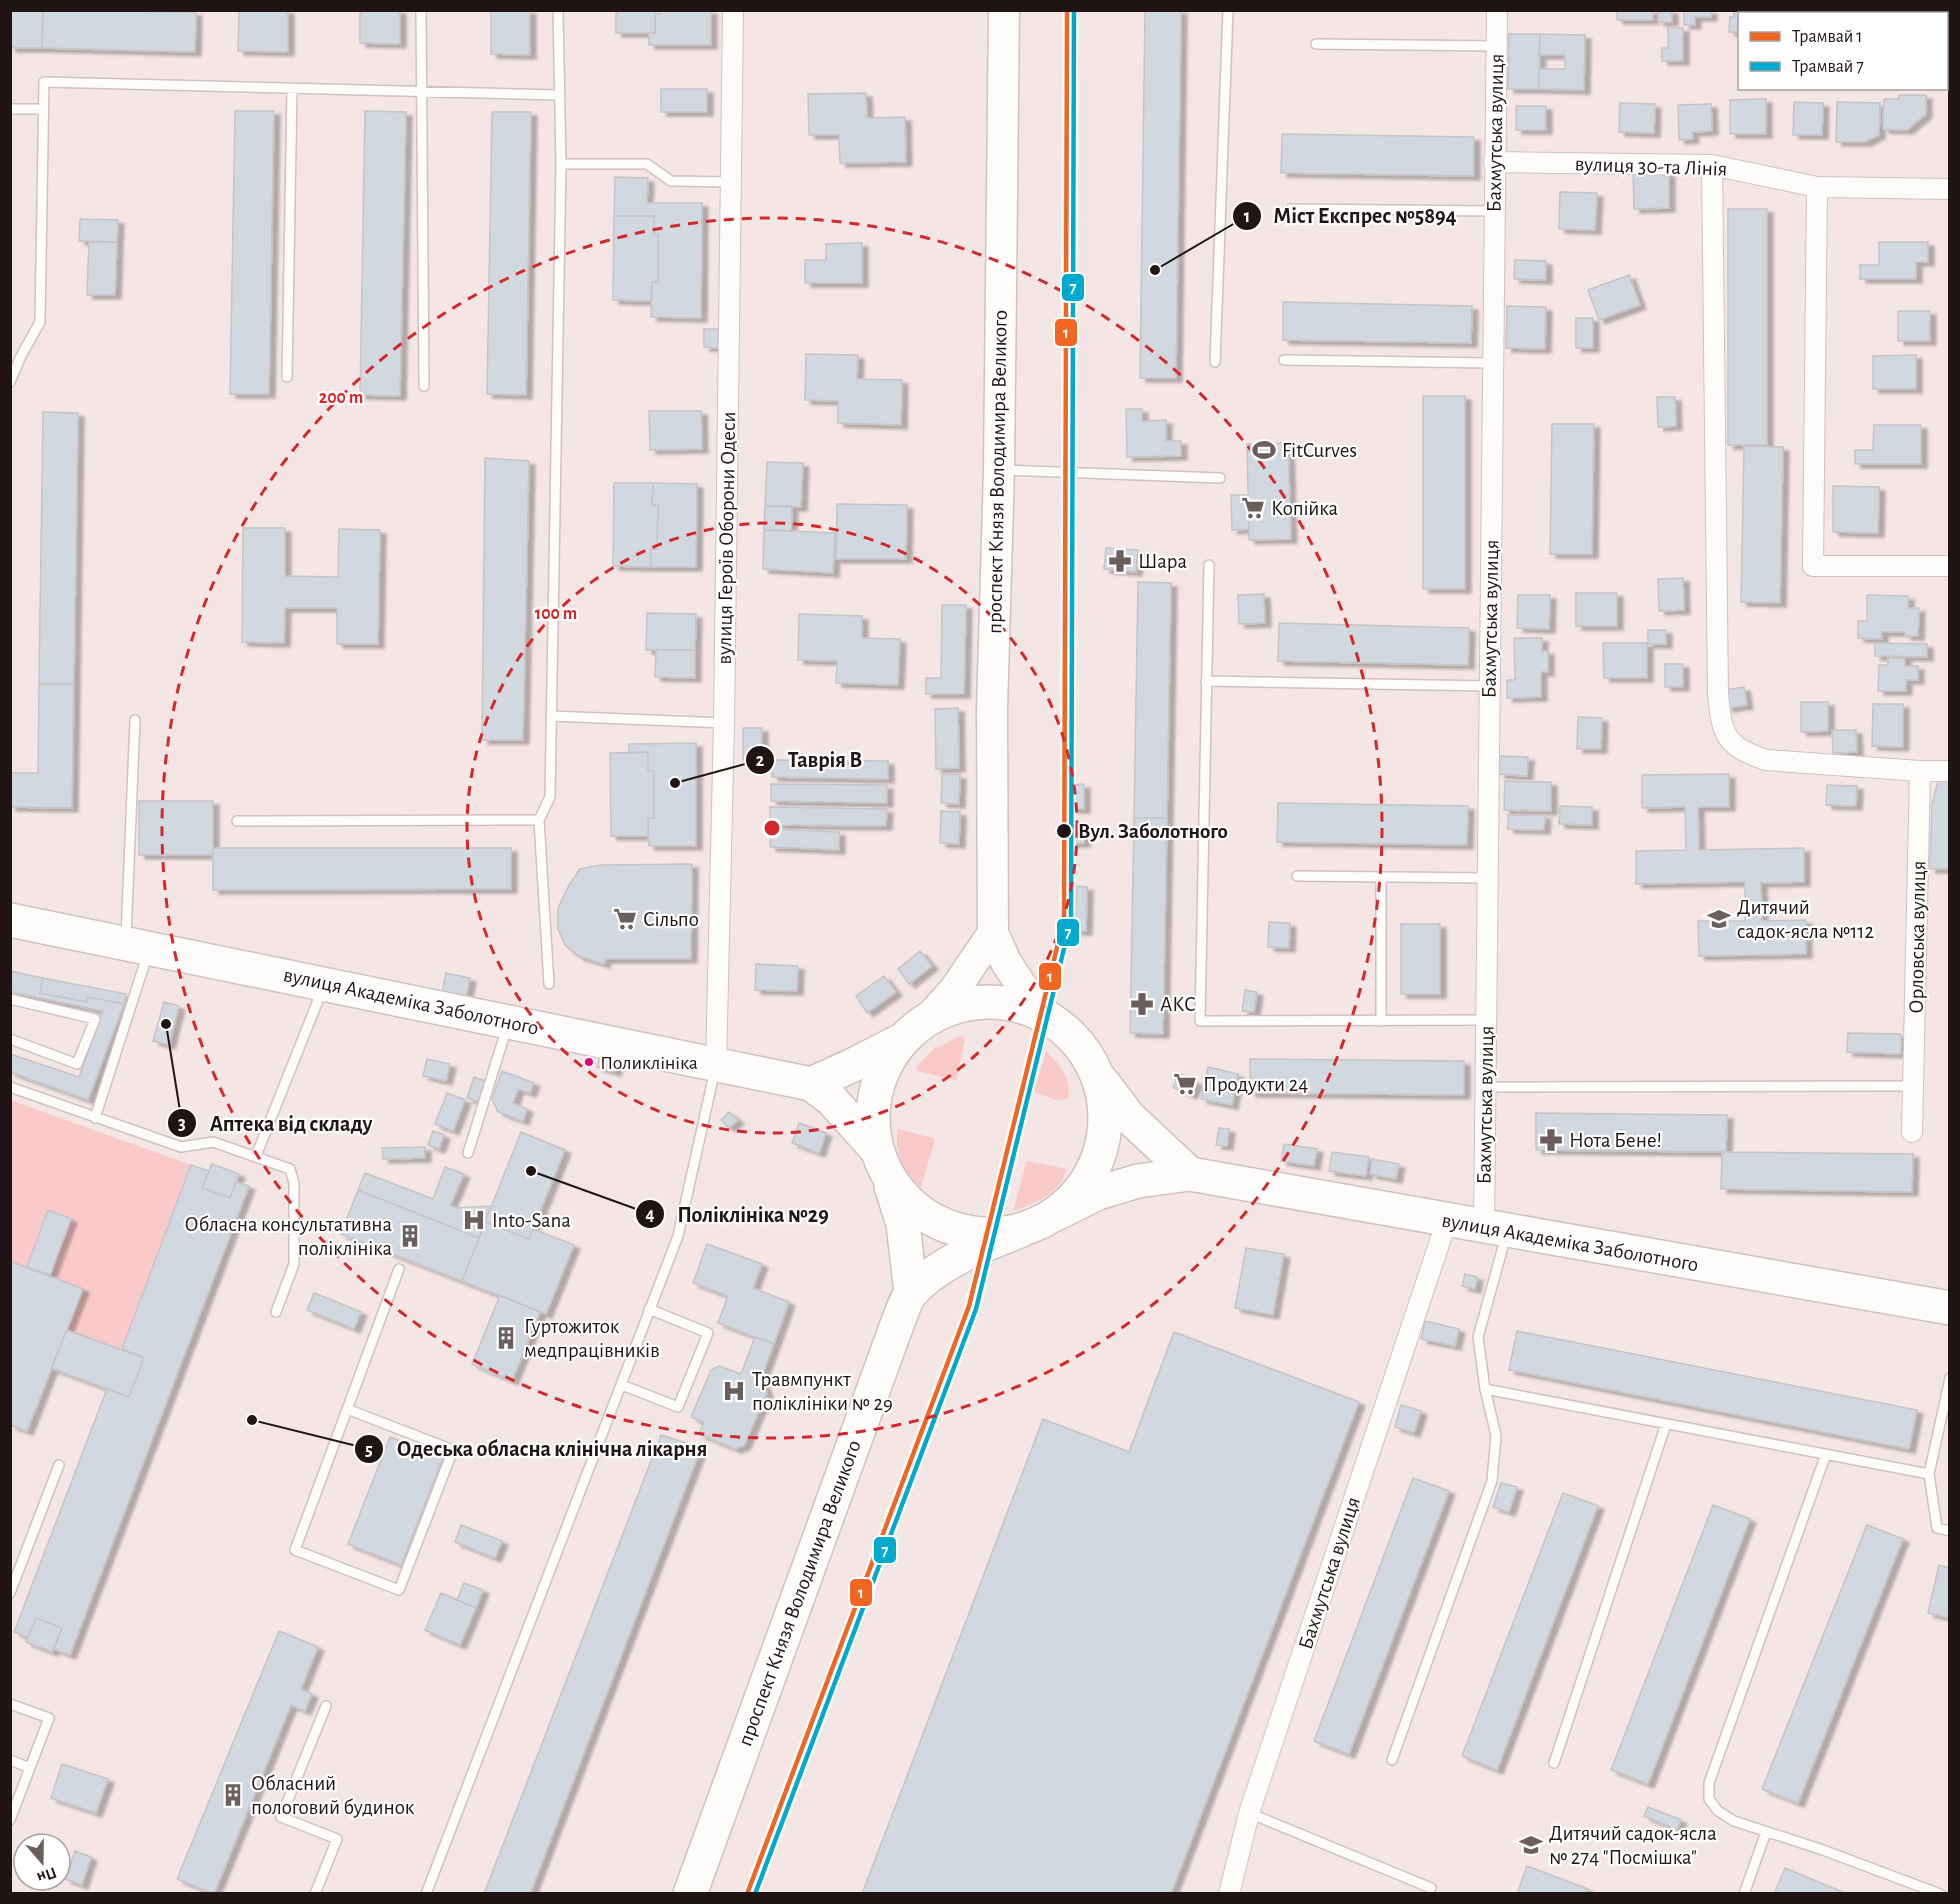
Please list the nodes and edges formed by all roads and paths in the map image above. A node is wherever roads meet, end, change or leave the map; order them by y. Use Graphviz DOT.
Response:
graph roads {
  1 [pos="421,10"];
  2 [pos="558,10"];
  3 [pos="733,10"];
  4 [pos="1004,10"];
  5 [pos="1228,10"];
  6 [pos="1497,10"];
  7 [pos="1316,44"];
  8 [pos="1496,46"];
  9 [pos="292,88"];
  10 [pos="421,91"];
  11 [pos="559,95"];
  12 [pos="10,109"];
  13 [pos="43,109"];
  14 [pos="1494,162"];
  15 [pos="561,164"];
  16 [pos="1712,165"];
  17 [pos="730,182"];
  18 [pos="1817,187"];
  19 [pos="1950,189"];
  20 [pos="1290,209"];
  21 [pos="1494,211"];
  22 [pos="1284,360"];
  23 [pos="1215,362"];
  24 [pos="1493,363"];
  25 [pos="287,377"];
  26 [pos="10,382"];
  27 [pos="424,386"];
  28 [pos="999,470"];
  29 [pos="1220,478"];
  30 [pos="1209,565"];
  31 [pos="1950,566"];
  32 [pos="1206,681"];
  33 [pos="1490,686"];
  34 [pos="550,716"];
  35 [pos="135,720"];
  36 [pos="724,723"];
  37 [pos="1920,771"];
  38 [pos="1950,771"];
  39 [pos="237,820"];
  40 [pos="539,820"];
  41 [pos="1297,876"];
  42 [pos="1381,877"];
  43 [pos="1487,878"];
  44 [pos="10,920"];
  45 [pos="993,933"];
  46 [pos="137,945"];
  47 [pos="325,984"];
  48 [pos="549,984"];
  49 [pos="10,999"];
  50 [pos="932,1016"];
  51 [pos="1048,1017"];
  52 [pos="1382,1020"];
  53 [pos="1486,1020"];
  54 [pos="508,1021"];
  55 [pos="10,1039"];
  56 [pos="900,1041"];
  57 [pos="716,1065"];
  58 [pos="1099,1078"];
  59 [pos="810,1084"];
  60 [pos="1913,1086"];
  61 [pos="10,1087"];
  62 [pos="1485,1087"];
  63 [pos="95,1118"];
  64 [pos="1912,1132"];
  65 [pos="875,1148"];
  66 [pos="468,1153"];
  67 [pos="256,1156"];
  68 [pos="1190,1174"];
  69 [pos="890,1182"];
  70 [pos="1054,1215"];
  71 [pos="1447,1220"];
  72 [pos="1496,1229"];
  73 [pos="1020,1231"];
  74 [pos="399,1269"];
  75 [pos="911,1293"];
  76 [pos="1950,1308"];
  77 [pos="649,1309"];
  78 [pos="276,1312"];
  79 [pos="1950,1378"];
  80 [pos="622,1384"];
  81 [pos="1485,1389"];
  82 [pos="347,1409"];
  83 [pos="1666,1424"];
  84 [pos="1826,1454"];
  85 [pos="59,1466"];
  86 [pos="1929,1474"];
  87 [pos="1950,1531"];
  88 [pos="10,1593"];
  89 [pos="10,1704"];
  90 [pos="326,1706"];
  91 [pos="10,1760"];
  92 [pos="1392,1760"];
  93 [pos="1554,1763"];
  94 [pos="30,1768"];
  95 [pos="1249,1813"];
  96 [pos="10,1820"];
  97 [pos="1766,1832"];
  98 [pos="1431,1888"];
  99 [pos="315,1893"];
  100 [pos="426,1893"];
  101 [pos="690,1893"];
  102 [pos="1229,1893"];
  103 [pos="1744,1893"];
  104 [pos="1940,1893"];
  1 -- 10 [label="lane"];
  2 -- 11 [label="lane"];
  3 -- 17 [label="street, вулиця Героїв Оборони Одеси"];
  4 -- 28 [label="main road, проспект Князя Володимира Великого"];
  5 -- 23 [label="lane"];
  6 -- 8 [label="street, Бахмутська вулиця"];
  7 -- 8 [label="lane"];
  8 -- 14 [label="street, Бахмутська вулиця"];
  9 -- 10 [label="lane"];
  9 -- 13 [label="lane"];
  9 -- 25 [label="lane"];
  10 -- 11 [label="lane"];
  10 -- 27 [label="lane"];
  11 -- 15 [label="lane"];
  12 -- 13 [label="lane"];
  13 -- 26 [label="lane"];
  14 -- 16 [label="street, вулиця 30-та Лінія"];
  14 -- 21 [label="street, Бахмутська вулиця"];
  15 -- 17 [label="lane"];
  15 -- 34 [label="lane"];
  16 -- 18 [label="street, вулиця 30-та Лінія"];
  16 -- 37 [label="street"];
  17 -- 36 [label="street, вулиця Героїв Оборони Одеси"];
  18 -- 19 [label="street, вулиця 30-та Лінія"];
  18 -- 31 [label="street"];
  20 -- 21 [label="lane"];
  21 -- 24 [label="street, Бахмутська вулиця"];
  22 -- 24 [label="lane"];
  24 -- 33 [label="street, Бахмутська вулиця"];
  28 -- 29 [label="lane"];
  28 -- 45 [label="main road, проспект Князя Володимира Великого"];
  30 -- 32 [label="lane"];
  32 -- 33 [label="lane"];
  32 -- 52 [label="lane"];
  33 -- 43 [label="street, Бахмутська вулиця"];
  34 -- 36 [label="lane"];
  34 -- 40 [label="lane"];
  35 -- 46 [label="lane"];
  36 -- 57 [label="street, вулиця Героїв Оборони Одеси"];
  37 -- 38 [label="street"];
  37 -- 60 [label="street, Орловська вулиця"];
  39 -- 40 [label="lane"];
  40 -- 48 [label="lane"];
  41 -- 42 [label="lane"];
  42 -- 43 [label="lane"];
  42 -- 52 [label="lane"];
  43 -- 53 [label="street, Бахмутська вулиця"];
  44 -- 46 [label="highway, вулиця Академіка Заболотного"];
  45 -- 50 [label="main road"];
  45 -- 51 [label="main road, проспект Князя Володимира Великого"];
  46 -- 47 [label="highway, вулиця Академіка Заболотного"];
  46 -- 63 [label="lane"];
  47 -- 54 [label="highway, вулиця Академіка Заболотного"];
  47 -- 67 [label="lane"];
  49 -- 55 [label="lane"];
  50 -- 51 [label="highway"];
  50 -- 56 [label="highway"];
  51 -- 58 [label="highway"];
  52 -- 53 [label="lane"];
  53 -- 62 [label="street, Бахмутська вулиця"];
  54 -- 57 [label="highway, вулиця Академіка Заболотного"];
  54 -- 66 [label="lane"];
  56 -- 59 [label="highway"];
  56 -- 65 [label="highway"];
  57 -- 59 [label="highway, вулиця Академіка Заболотного"];
  57 -- 77 [label="lane"];
  58 -- 68 [label="highway"];
  58 -- 70 [label="highway"];
  59 -- 65 [label="highway, вулиця Академіка Заболотного"];
  60 -- 62 [label="lane"];
  60 -- 64 [label="street, Орловська вулиця"];
  61 -- 63 [label="lane"];
  62 -- 72 [label="street, Бахмутська вулиця"];
  63 -- 67 [label="lane"];
  65 -- 69 [label="highway"];
  67 -- 78 [label="lane"];
  68 -- 70 [label="highway, вулиця Академіка Заболотного"];
  68 -- 71 [label="highway, вулиця Академіка Заболотного"];
  69 -- 73 [label="highway"];
  69 -- 75 [label="highway, проспект Князя Володимира Великого"];
  70 -- 73 [label="highway, вулиця Академіка Заболотного"];
  71 -- 72 [label="highway, вулиця Академіка Заболотного"];
  71 -- 95 [label="street, Бахмутська вулиця"];
  72 -- 76 [label="highway, вулиця Академіка Заболотного"];
  72 -- 81 [label="lane"];
  73 -- 75 [label="highway, проспект Князя Володимира Великого"];
  74 -- 82 [label="lane"];
  75 -- 101 [label="highway, проспект Князя Володимира Великого"];
  77 -- 80 [label="lane"];
  77 -- 80 [label="lane"];
  79 -- 86 [label="lane"];
  80 -- 100 [label="lane"];
  81 -- 83 [label="lane"];
  81 -- 92 [label="lane"];
  82 -- 82 [label="lane"];
  83 -- 84 [label="lane"];
  83 -- 93 [label="lane"];
  84 -- 86 [label="lane"];
  84 -- 97 [label="lane"];
  85 -- 88 [label="lane"];
  86 -- 87 [label="lane"];
  89 -- 94 [label="lane"];
  90 -- 99 [label="lane"];
  91 -- 94 [label="lane"];
  94 -- 96 [label="lane"];
  95 -- 98 [label="lane"];
  95 -- 102 [label="street, Бахмутська вулиця"];
  97 -- 103 [label="lane"];
  97 -- 104 [label="lane"];
}
